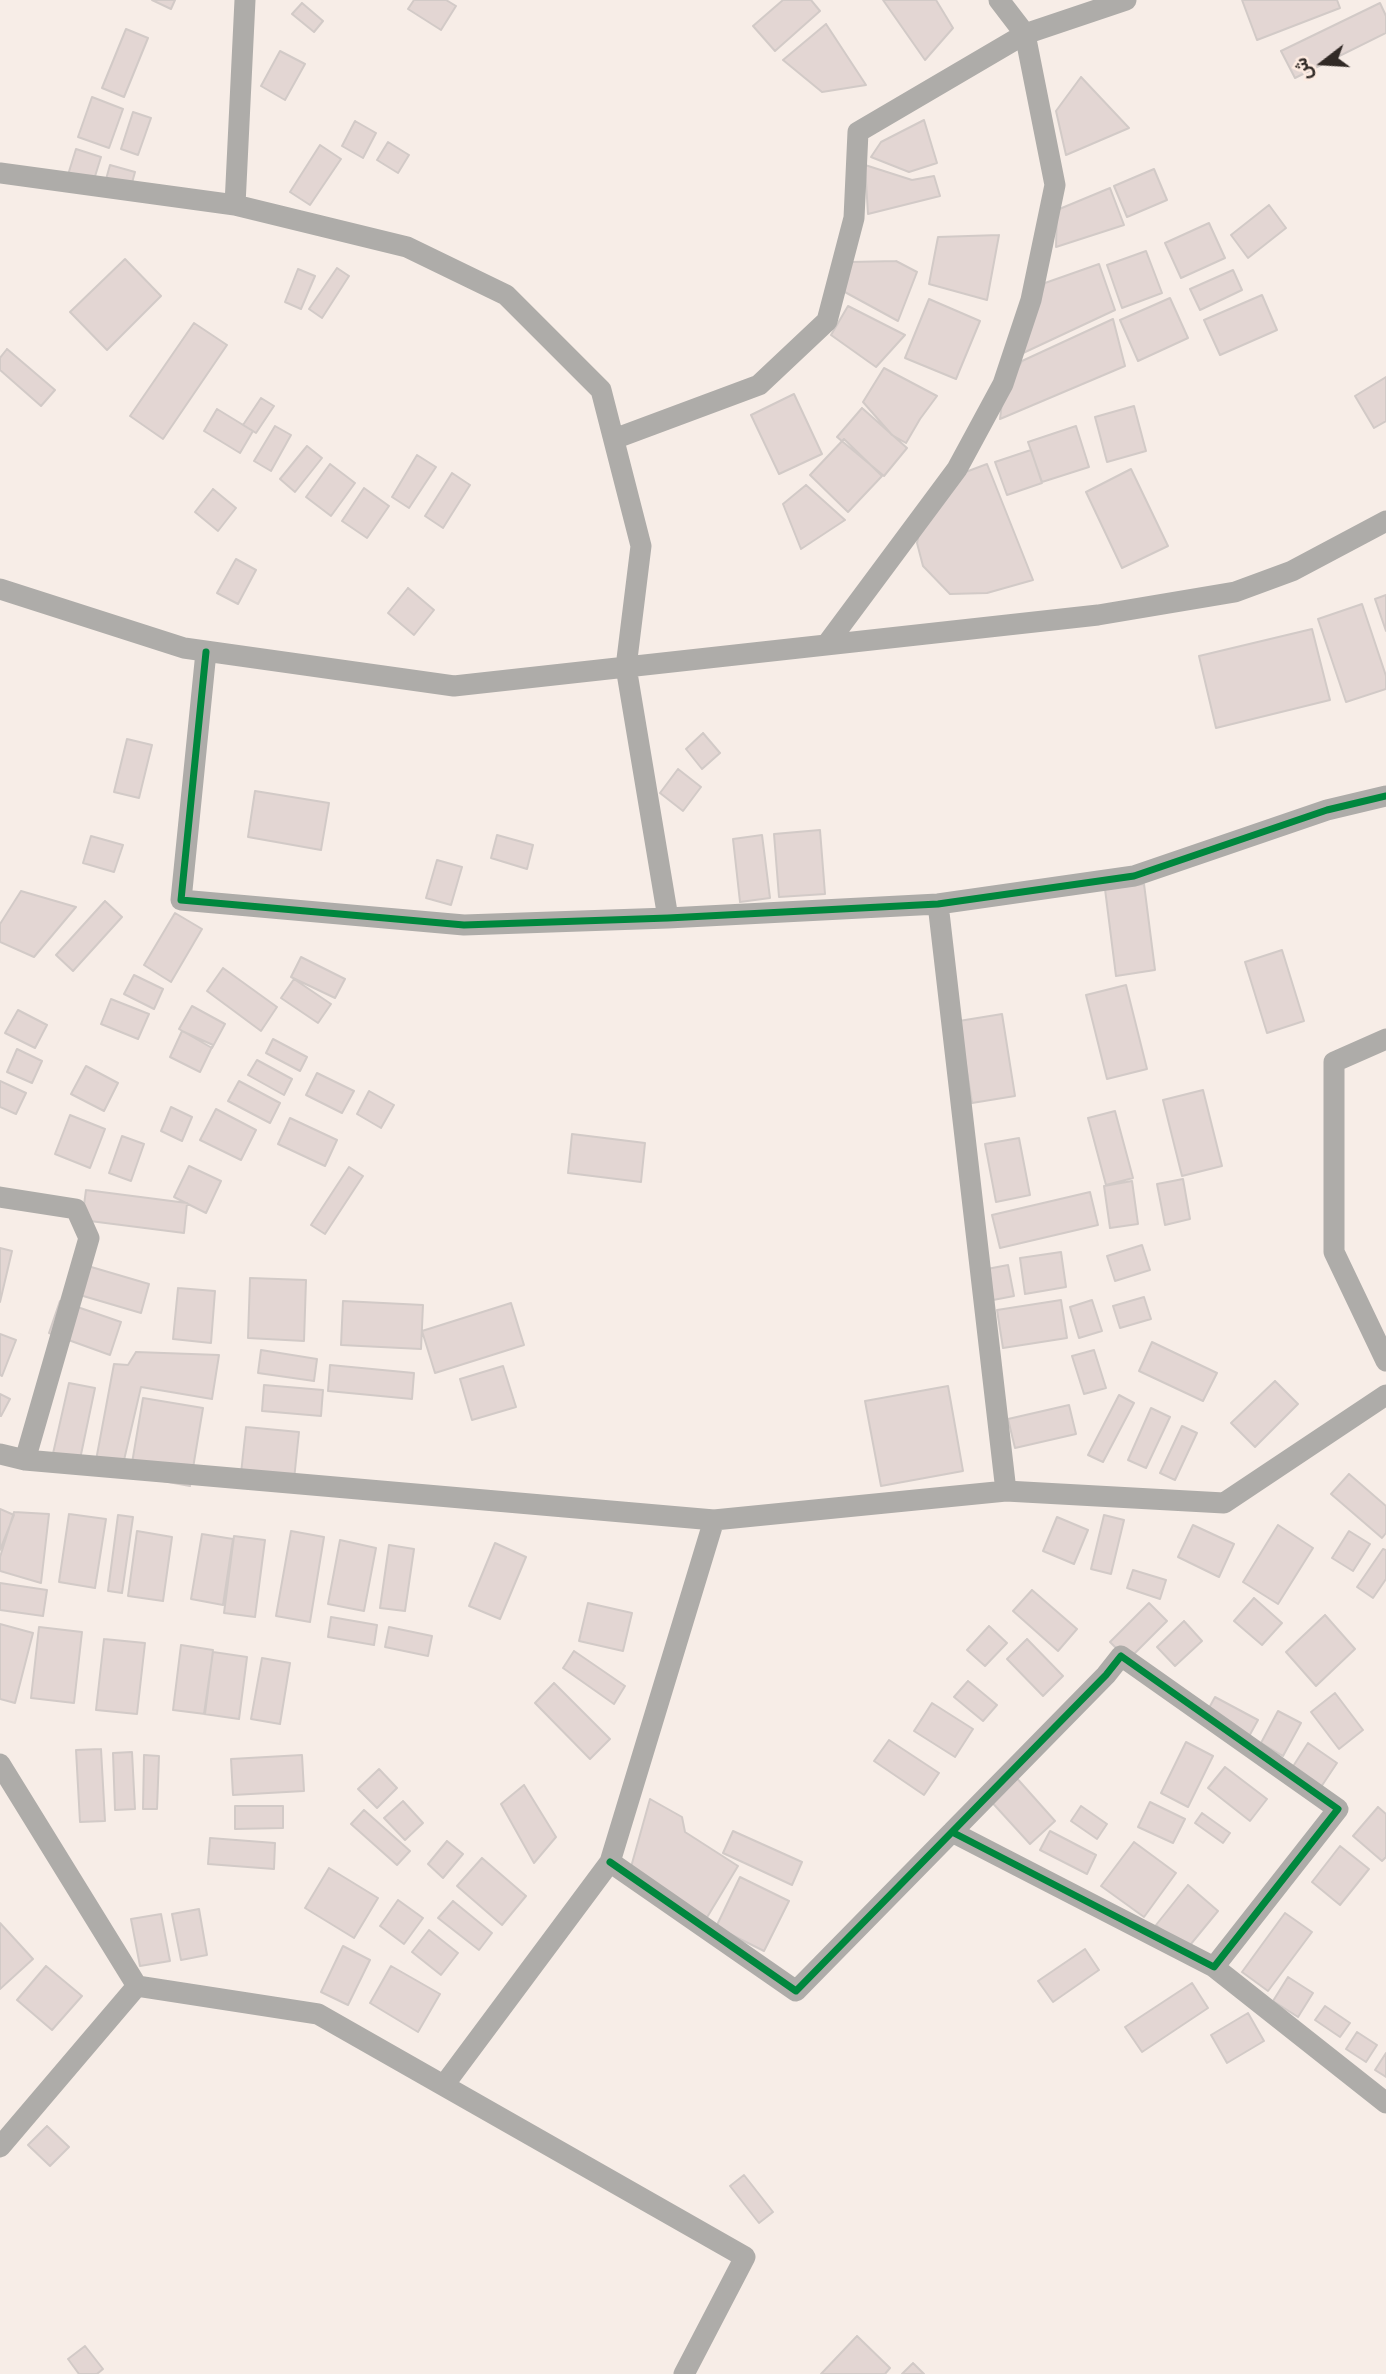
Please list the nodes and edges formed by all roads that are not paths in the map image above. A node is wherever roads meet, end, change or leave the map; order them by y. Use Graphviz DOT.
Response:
graph roads {
  1 [pos="245,0"];
  2 [pos="999,0"];
  3 [pos="1126,0"];
  4 [pos="1025,34"];
  5 [pos="0,173"];
  6 [pos="235,205"];
  7 [pos="614,439"];
  8 [pos="1386,522"];
  9 [pos="0,589"];
  10 [pos="827,644"];
  11 [pos="206,652"];
  12 [pos="626,667"];
  13 [pos="1386,796"];
  14 [pos="938,904"];
  15 [pos="668,918"];
  16 [pos="1386,1039"];
  17 [pos="0,1197"];
  18 [pos="1386,1361"];
  19 [pos="1386,1395"];
  20 [pos="0,1454"];
  21 [pos="25,1460"];
  22 [pos="1006,1492"];
  23 [pos="714,1520"];
  24 [pos="0,1764"];
  25 [pos="952,1832"];
  26 [pos="610,1862"];
  27 [pos="1214,1967"];
  28 [pos="137,1986"];
  29 [pos="444,2085"];
  30 [pos="1386,2103"];
  31 [pos="0,2147"];
  32 [pos="684,2374"];
  1 -- 6 [label="street"];
  2 -- 4 [label="street"];
  3 -- 4 [label="street"];
  4 -- 7 [label="street"];
  4 -- 10 [label="street"];
  5 -- 6 [label="street"];
  6 -- 7 [label="street"];
  7 -- 12 [label="street"];
  8 -- 10 [label="street"];
  9 -- 11 [label="street"];
  10 -- 12 [label="street"];
  11 -- 12 [label="street"];
  11 -- 15 [label="street"];
  12 -- 15 [label="street"];
  13 -- 14 [label="street"];
  14 -- 15 [label="street"];
  14 -- 22 [label="street"];
  16 -- 18 [label="street"];
  17 -- 21 [label="street"];
  19 -- 22 [label="street"];
  20 -- 21 [label="street"];
  21 -- 23 [label="street"];
  22 -- 23 [label="street"];
  23 -- 26 [label="street"];
  24 -- 28 [label="street"];
  25 -- 26 [label="street"];
  25 -- 27 [label="street"];
  25 -- 27 [label="street"];
  26 -- 29 [label="street"];
  27 -- 30 [label="street"];
  28 -- 29 [label="street"];
  28 -- 31 [label="street"];
  29 -- 32 [label="street"];
}
